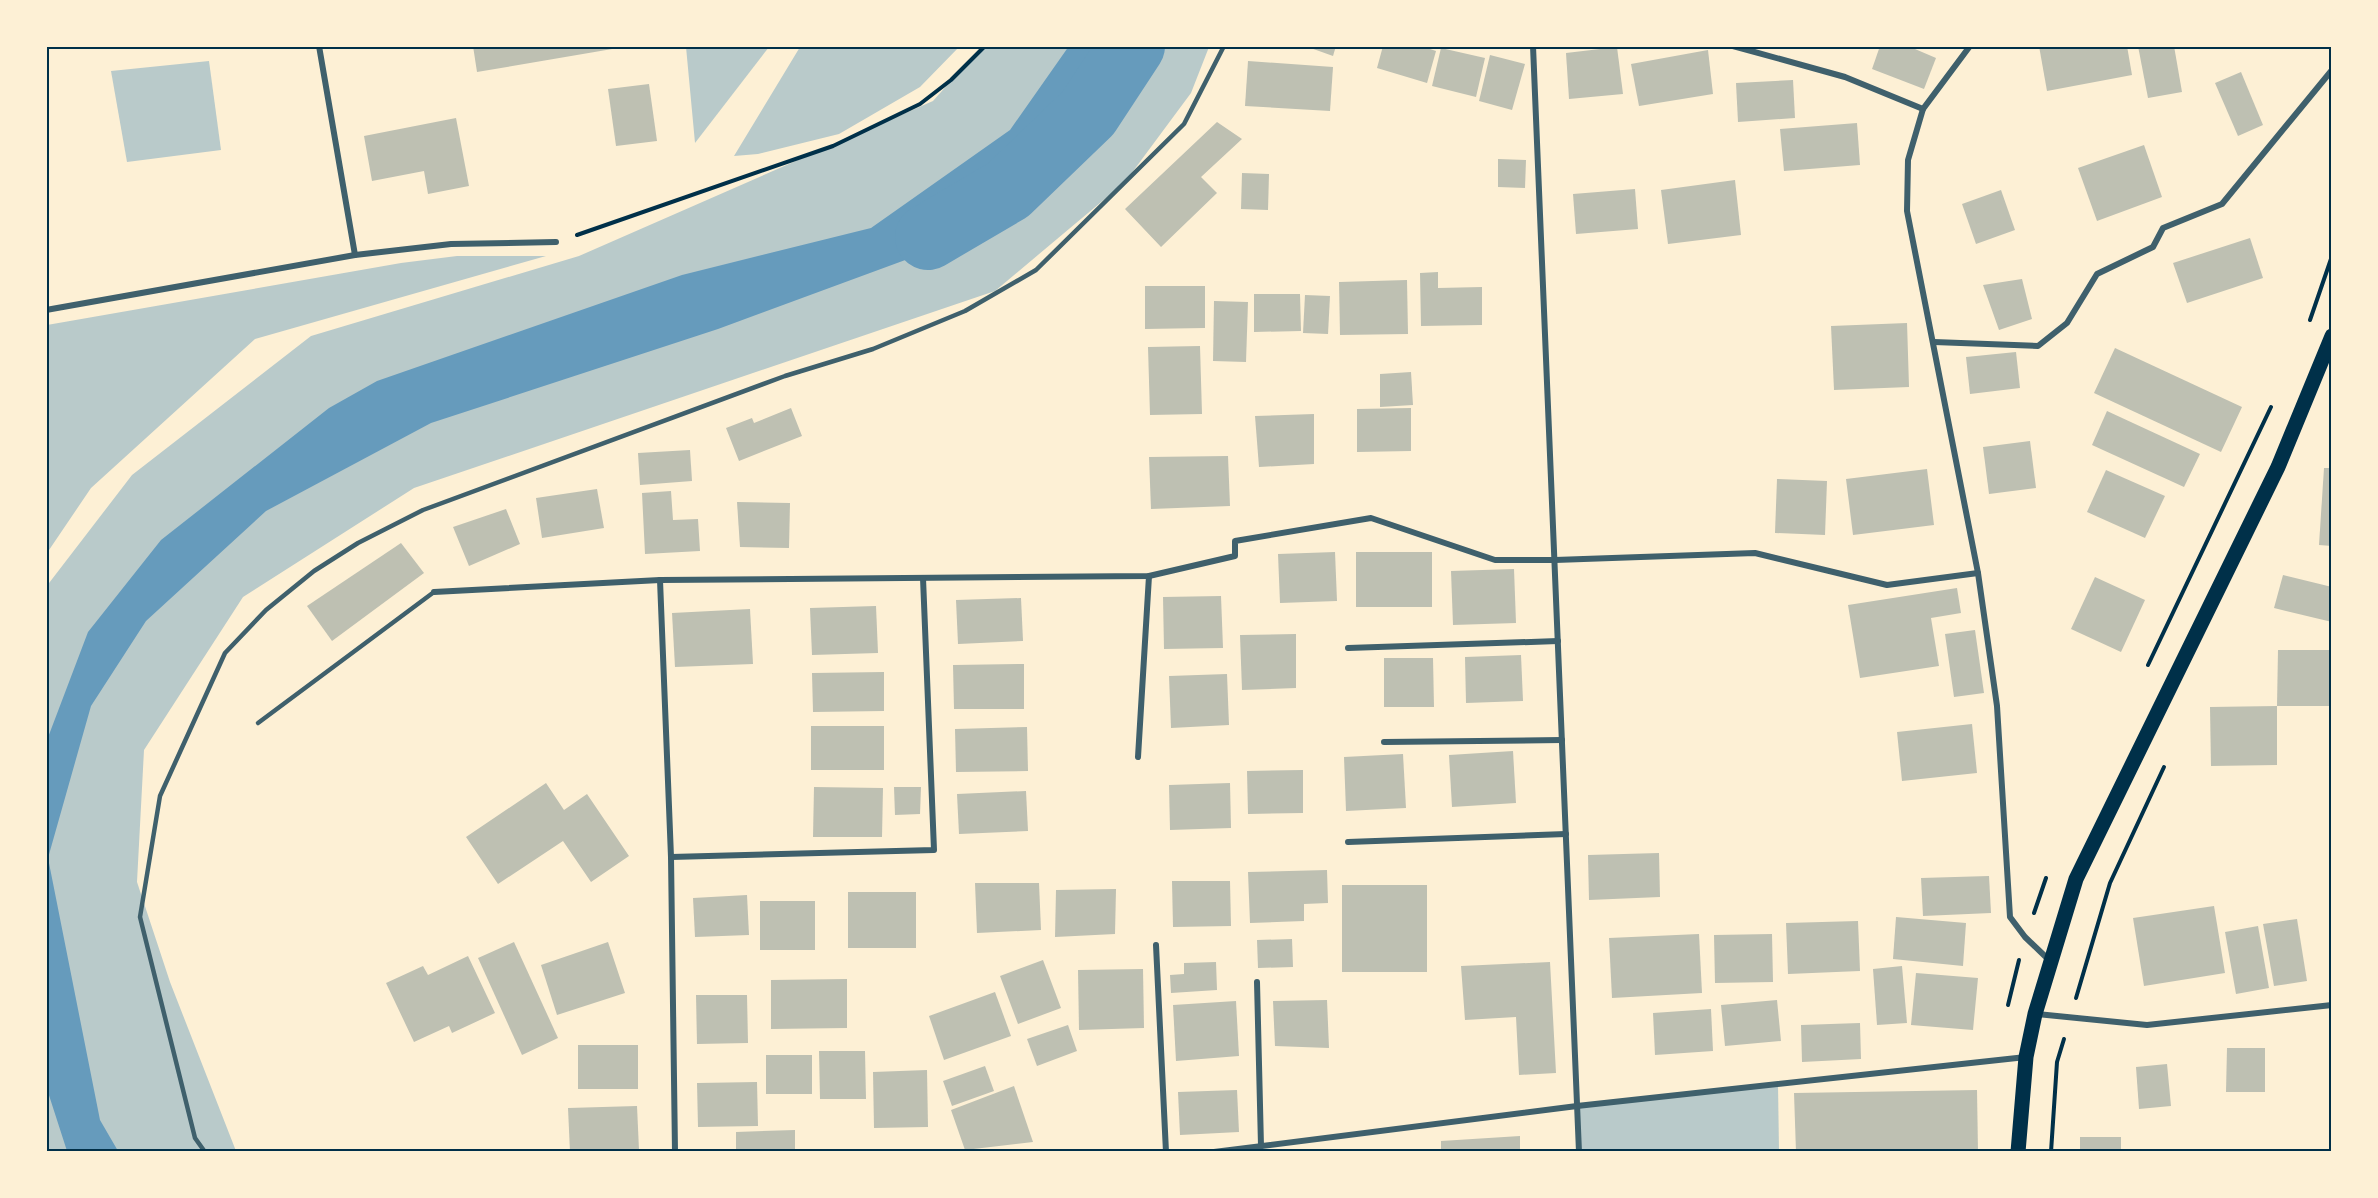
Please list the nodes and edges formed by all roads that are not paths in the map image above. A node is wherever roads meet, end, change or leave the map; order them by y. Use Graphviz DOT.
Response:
graph roads {
  1 [pos="319,46"];
  2 [pos="1224,46"];
  3 [pos="1533,46"];
  4 [pos="1733,46"];
  5 [pos="1970,46"];
  6 [pos="2331,70"];
  7 [pos="1923,109"];
  8 [pos="556,243"];
  9 [pos="355,255"];
  10 [pos="46,310"];
  11 [pos="1934,342"];
  12 [pos="2330,344"];
  13 [pos="1555,560"];
  14 [pos="1978,573"];
  15 [pos="1149,576"];
  16 [pos="922,578"];
  17 [pos="660,580"];
  18 [pos="434,592"];
  19 [pos="1558,641"];
  20 [pos="1348,648"];
  21 [pos="258,723"];
  22 [pos="1562,740"];
  23 [pos="1384,742"];
  24 [pos="1138,757"];
  25 [pos="1566,834"];
  26 [pos="1348,842"];
  27 [pos="671,857"];
  28 [pos="1156,945"];
  29 [pos="2052,962"];
  30 [pos="1257,982"];
  31 [pos="2331,1005"];
  32 [pos="2035,1014"];
  33 [pos="2026,1057"];
  34 [pos="1577,1106"];
  35 [pos="1283,1143"];
  36 [pos="1261,1146"];
  37 [pos="205,1152"];
  38 [pos="675,1152"];
  39 [pos="1166,1152"];
  40 [pos="1214,1152"];
  41 [pos="1283,1152"];
  42 [pos="1579,1152"];
  43 [pos="2018,1152"];
  1 -- 9 [label="street"];
  2 -- 37 [label="lane"];
  3 -- 13 [label="street"];
  4 -- 7 [label="street"];
  5 -- 7 [label="street"];
  6 -- 11 [label="street"];
  7 -- 11 [label="street"];
  8 -- 9 [label="street"];
  9 -- 10 [label="street"];
  11 -- 14 [label="street"];
  12 -- 29 [label="main road"];
  13 -- 14 [label="street"];
  13 -- 15 [label="street"];
  13 -- 19 [label="street"];
  14 -- 29 [label="street"];
  15 -- 16 [label="street"];
  15 -- 24 [label="street"];
  16 -- 17 [label="street"];
  16 -- 27 [label="street"];
  17 -- 18 [label="street"];
  17 -- 27 [label="street"];
  18 -- 21 [label="lane"];
  19 -- 20 [label="street"];
  19 -- 22 [label="street"];
  22 -- 23 [label="street"];
  22 -- 25 [label="street"];
  25 -- 26 [label="street"];
  25 -- 34 [label="street"];
  27 -- 38 [label="street"];
  28 -- 39 [label="street"];
  29 -- 32 [label="main road"];
  30 -- 36 [label="street"];
  31 -- 32 [label="street"];
  32 -- 33 [label="main road"];
  33 -- 34 [label="street"];
  33 -- 43 [label="main road"];
  34 -- 35 [label="street"];
  34 -- 42 [label="street"];
  35 -- 36 [label="street"];
  35 -- 41 [label="street"];
  36 -- 40 [label="street"];
}
